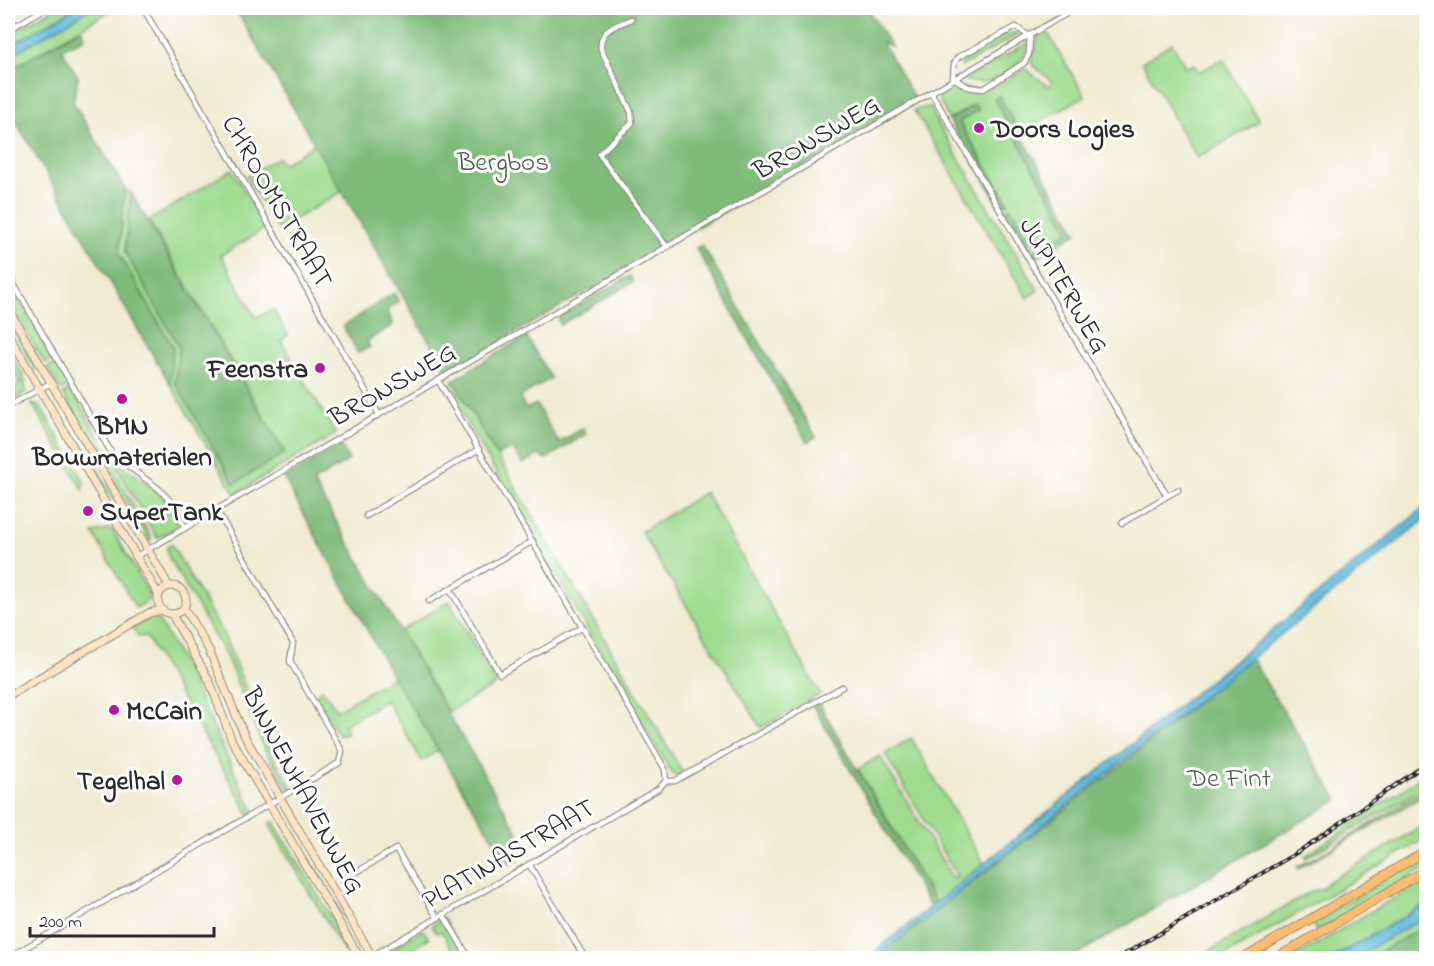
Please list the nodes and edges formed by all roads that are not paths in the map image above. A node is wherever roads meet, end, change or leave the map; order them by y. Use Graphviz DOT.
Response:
graph roads {
  1 [pos="46,8"];
  2 [pos="143,8"];
  3 [pos="1076,8"];
  4 [pos="631,19"];
  5 [pos="8,30"];
  6 [pos="1029,34"];
  7 [pos="953,78"];
  8 [pos="931,92"];
  9 [pos="667,247"];
  10 [pos="8,274"];
  11 [pos="8,309"];
  12 [pos="8,334"];
  13 [pos="438,380"];
  14 [pos="51,383"];
  15 [pos="40,389"];
  16 [pos="8,406"];
  17 [pos="379,414"];
  18 [pos="479,449"];
  19 [pos="1178,489"];
  20 [pos="1167,496"];
  21 [pos="216,509"];
  22 [pos="366,516"];
  23 [pos="1122,523"];
  24 [pos="185,527"];
  25 [pos="533,541"];
  26 [pos="148,549"];
  27 [pos="137,556"];
  28 [pos="169,586"];
  29 [pos="450,589"];
  30 [pos="158,598"];
  31 [pos="429,601"];
  32 [pos="184,608"];
  33 [pos="162,610"];
  34 [pos="149,613"];
  35 [pos="172,615"];
  36 [pos="583,627"];
  37 [pos="842,687"];
  38 [pos="8,696"];
  39 [pos="666,780"];
  40 [pos="280,800"];
  41 [pos="270,805"];
  42 [pos="1426,851"];
  43 [pos="529,864"];
  44 [pos="1426,870"];
  45 [pos="343,880"];
  46 [pos="443,914"];
  47 [pos="437,917"];
  48 [pos="8,958"];
  49 [pos="360,958"];
  50 [pos="371,958"];
  51 [pos="470,958"];
  52 [pos="585,958"];
  53 [pos="1244,958"];
  54 [pos="1276,958"];
  1 -- 5 [label="street"];
  2 -- 17 [label="street, CHROOMSTRAAT"];
  3 -- 6 [label="street, BRONSWEG"];
  4 -- 9 [label="street"];
  6 -- 7 [label="street, BRONSWEG"];
  6 -- 7 [label="street"];
  6 -- 7 [label="street"];
  7 -- 8 [label="street, BRONSWEG"];
  8 -- 9 [label="street, BRONSWEG"];
  8 -- 20 [label="street, JUPITERWEG"];
  9 -- 13 [label="street, BRONSWEG"];
  10 -- 24 [label="street"];
  11 -- 14 [label="main road"];
  12 -- 15 [label="main road"];
  13 -- 17 [label="street, BRONSWEG"];
  13 -- 18 [label="street"];
  14 -- 15 [label="street"];
  14 -- 26 [label="main road"];
  15 -- 16 [label="street"];
  15 -- 27 [label="main road"];
  17 -- 21 [label="street, BRONSWEG"];
  18 -- 22 [label="street"];
  18 -- 25 [label="street"];
  19 -- 20 [label="street"];
  20 -- 23 [label="street"];
  21 -- 24 [label="street, BRONSWEG"];
  21 -- 40 [label="street"];
  24 -- 26 [label="street, BRONSWEG"];
  25 -- 29 [label="street"];
  25 -- 36 [label="street"];
  26 -- 27 [label="street, BRONSWEG"];
  26 -- 28 [label="main road"];
  27 -- 30 [label="main road"];
  28 -- 30 [label="main road"];
  28 -- 32 [label="main road"];
  29 -- 31 [label="street"];
  29 -- 36 [label="street"];
  30 -- 33 [label="main road"];
  30 -- 34 [label="main road"];
  32 -- 35 [label="main road"];
  32 -- 40 [label="main road, BINNENHAVENWEG"];
  33 -- 34 [label="main road"];
  33 -- 35 [label="main road"];
  34 -- 38 [label="main road"];
  35 -- 41 [label="main road, BINNENHAVENWEG"];
  36 -- 39 [label="street"];
  37 -- 39 [label="street"];
  39 -- 43 [label="street, PLATINASTRAAT"];
  40 -- 41 [label="street"];
  40 -- 50 [label="main road, BINNENHAVENWEG"];
  41 -- 48 [label="street"];
  41 -- 49 [label="main road, BINNENHAVENWEG"];
  42 -- 53 [label="main road"];
  43 -- 46 [label="street, PLATINASTRAAT"];
  43 -- 52 [label="street"];
  44 -- 54 [label="main road"];
  45 -- 47 [label="street"];
  46 -- 47 [label="street, PLATINASTRAAT"];
  46 -- 51 [label="street"];
  47 -- 50 [label="street, PLATINASTRAAT"];
}
